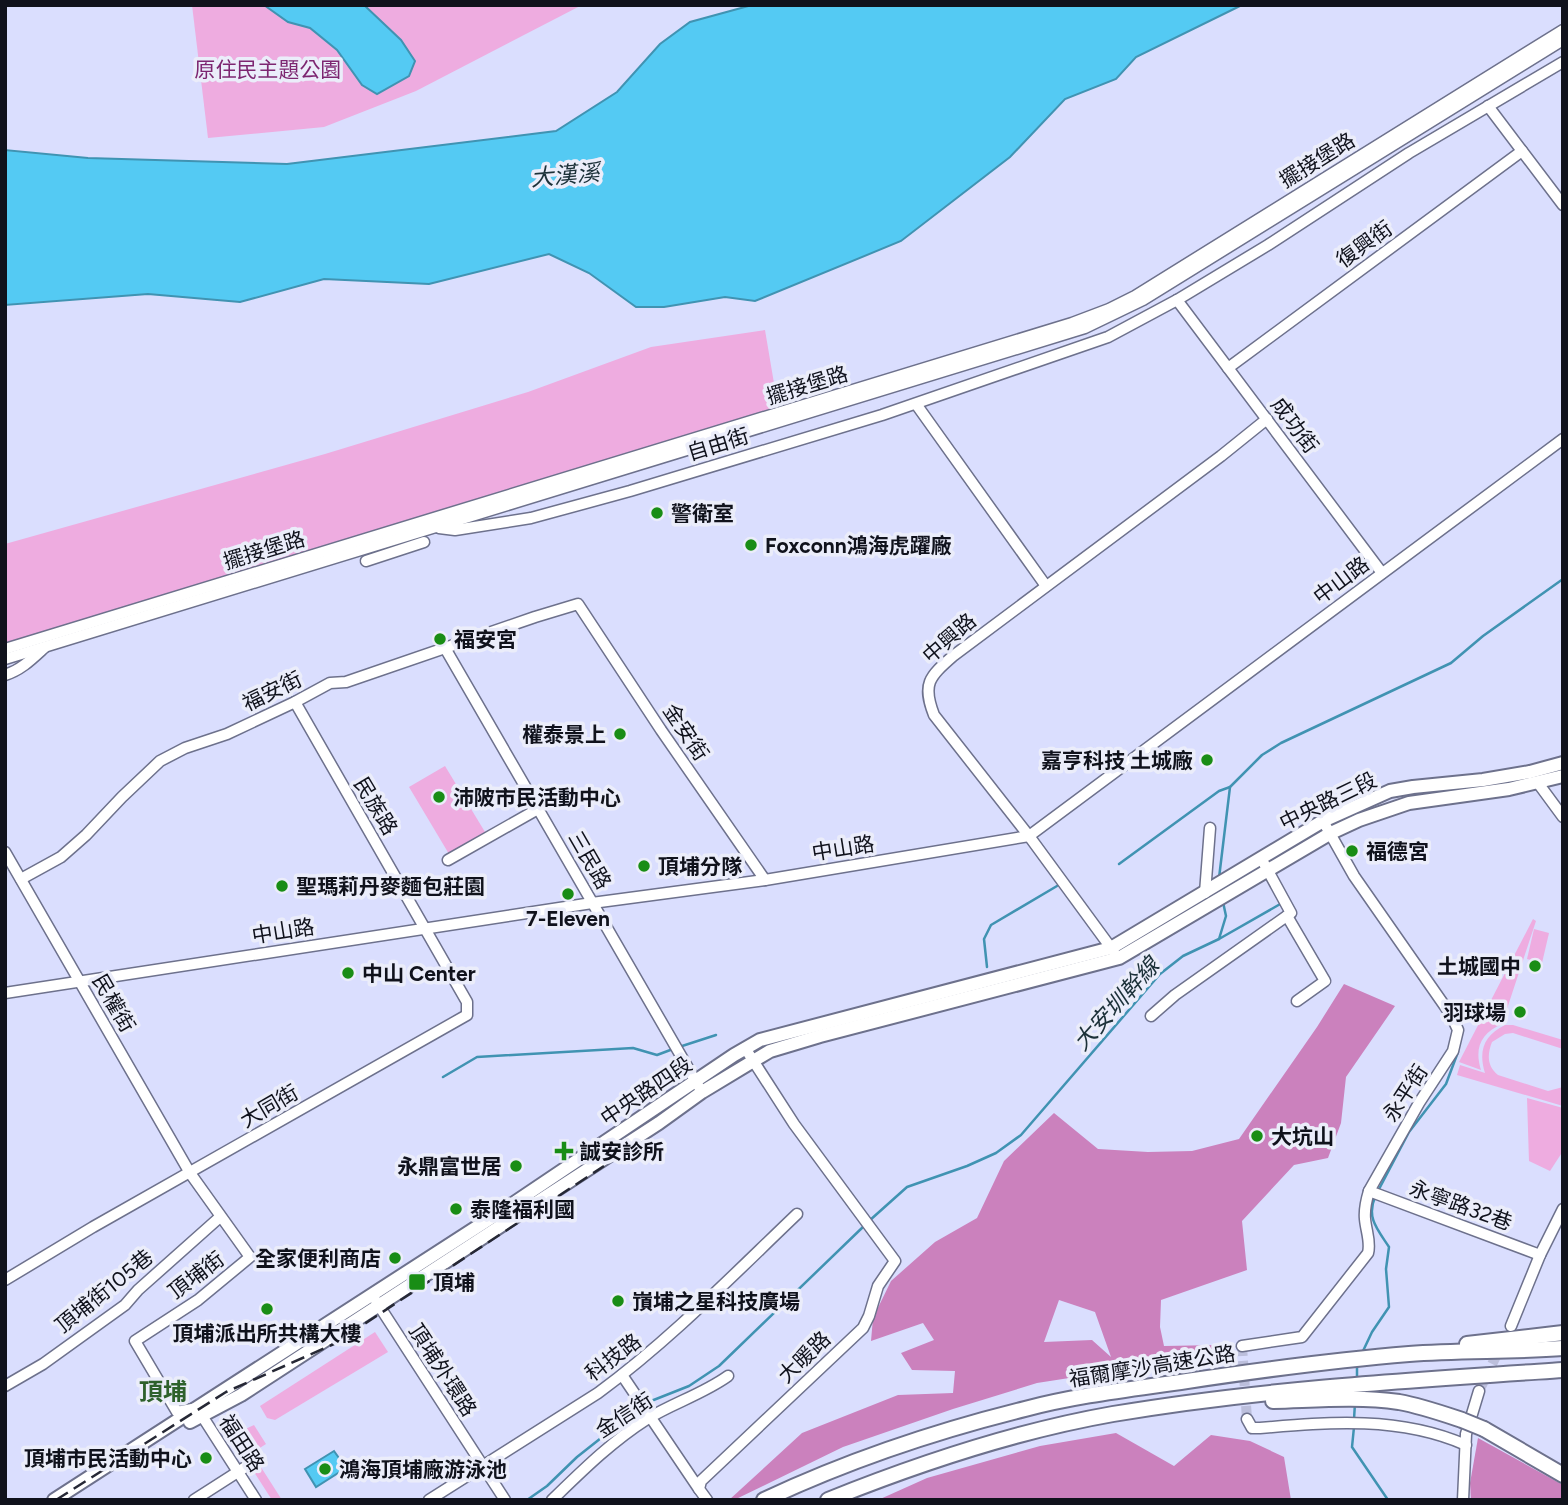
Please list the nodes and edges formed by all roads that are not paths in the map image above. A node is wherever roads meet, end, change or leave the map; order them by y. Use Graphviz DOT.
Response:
graph roads {
  1 [pos="1563,30"];
  2 [pos="1563,40"];
  3 [pos="1563,62"];
  4 [pos="1488,106"];
  5 [pos="1522,151"];
  6 [pos="1563,205"];
  7 [pos="1177,300"];
  8 [pos="1228,368"];
  9 [pos="916,404"];
  10 [pos="1267,419"];
  11 [pos="1563,439"];
  12 [pos="435,527"];
  13 [pos="424,542"];
  14 [pos="366,561"];
  15 [pos="1382,573"];
  16 [pos="1046,586"];
  17 [pos="578,604"];
  18 [pos="44,642"];
  19 [pos="445,648"];
  20 [pos="5,649"];
  21 [pos="5,659"];
  22 [pos="5,675"];
  23 [pos="295,702"];
  24 [pos="1563,763"];
  25 [pos="1563,776"];
  26 [pos="1538,783"];
  27 [pos="538,809"];
  28 [pos="1563,817"];
  29 [pos="1323,821"];
  30 [pos="1210,828"];
  31 [pos="1331,833"];
  32 [pos="1029,836"];
  33 [pos="5,852"];
  34 [pos="1261,858"];
  35 [pos="448,860"];
  36 [pos="1269,870"];
  37 [pos="21,879"];
  38 [pos="765,880"];
  39 [pos="1215,894"];
  40 [pos="593,903"];
  41 [pos="1287,916"];
  42 [pos="425,929"];
  43 [pos="1115,953"];
  44 [pos="79,983"];
  45 [pos="5,993"];
  46 [pos="1297,1001"];
  47 [pos="1151,1016"];
  48 [pos="745,1048"];
  49 [pos="751,1061"];
  50 [pos="699,1086"];
  51 [pos="190,1173"];
  52 [pos="1369,1191"];
  53 [pos="1563,1209"];
  54 [pos="797,1214"];
  55 [pos="220,1217"];
  56 [pos="1540,1255"];
  57 [pos="5,1280"];
  58 [pos="375,1299"];
  59 [pos="1511,1326"];
  60 [pos="1563,1333"];
  61 [pos="1242,1346"];
  62 [pos="1563,1348"];
  63 [pos="1410,1354"];
  64 [pos="1563,1370"];
  65 [pos="622,1375"];
  66 [pos="728,1376"];
  67 [pos="5,1386"];
  68 [pos="1479,1391"];
  69 [pos="1356,1392"];
  70 [pos="199,1411"];
  71 [pos="650,1417"];
  72 [pos="1247,1419"];
  73 [pos="1465,1433"];
  74 [pos="258,1459"];
  75 [pos="481,1465"];
  76 [pos="238,1472"];
  77 [pos="1563,1475"];
  78 [pos="699,1489"];
  79 [pos="54,1500"];
  80 [pos="69,1500"];
  81 [pos="194,1500"];
  82 [pos="256,1500"];
  83 [pos="429,1500"];
  84 [pos="505,1500"];
  85 [pos="552,1500"];
  86 [pos="707,1500"];
  87 [pos="764,1500"];
  88 [pos="828,1500"];
  89 [pos="1463,1500"];
  1 -- 18 [label="street, 擺接堡路"];
  2 -- 12 [label="street, 擺接堡路"];
  3 -- 4 [label="street, 自由街"];
  4 -- 5 [label="street"];
  4 -- 7 [label="street, 自由街"];
  5 -- 6 [label="street"];
  5 -- 8 [label="street, 復興街"];
  7 -- 8 [label="street, 成功街"];
  7 -- 9 [label="street, 自由街"];
  8 -- 10 [label="street, 成功街"];
  9 -- 12 [label="street, 自由街"];
  9 -- 16 [label="street"];
  10 -- 15 [label="street, 成功街"];
  10 -- 16 [label="street, 中興路"];
  11 -- 15 [label="street, 中山路"];
  12 -- 18 [label="street, 擺接堡路"];
  13 -- 14 [label="street"];
  15 -- 32 [label="street, 中山路"];
  16 -- 32 [label="street, 中興路"];
  17 -- 19 [label="street, 福安街"];
  17 -- 38 [label="street, 金安街"];
  18 -- 20 [label="street, 擺接堡路"];
  18 -- 21 [label="street, 擺接堡路"];
  18 -- 22 [label="street"];
  19 -- 23 [label="street, 福安街"];
  19 -- 27 [label="street, 三民路"];
  23 -- 37 [label="street, 福安街"];
  23 -- 42 [label="street, 民族路"];
  24 -- 29 [label="main road, 中央路三段"];
  25 -- 26 [label="main road, 中央路三段"];
  26 -- 28 [label="street"];
  26 -- 31 [label="main road, 中央路三段"];
  27 -- 35 [label="street"];
  27 -- 40 [label="street, 三民路"];
  29 -- 31 [label="street, 永平街"];
  29 -- 34 [label="main road, 中央路三段"];
  30 -- 39 [label="street"];
  31 -- 36 [label="main road, 中央路三段"];
  31 -- 52 [label="street, 永平街"];
  32 -- 38 [label="street, 中山路"];
  32 -- 43 [label="street, 中興路"];
  33 -- 37 [label="street, 民權街"];
  34 -- 36 [label="street"];
  34 -- 39 [label="main road, 中央路三段"];
  36 -- 39 [label="main road, 中央路三段"];
  36 -- 41 [label="street"];
  37 -- 44 [label="street, 民權街"];
  38 -- 40 [label="street, 中山路"];
  39 -- 43 [label="main road, 中央路四段"];
  40 -- 42 [label="street, 中山路"];
  40 -- 50 [label="street, 三民路"];
  41 -- 46 [label="street"];
  41 -- 47 [label="street"];
  42 -- 44 [label="street, 中山路"];
  42 -- 51 [label="street, 大同街"];
  43 -- 48 [label="main road, 中央路四段"];
  43 -- 49 [label="main road, 中央路四段"];
  44 -- 45 [label="street, 中山路"];
  44 -- 51 [label="street, 民權街"];
  48 -- 49 [label="street"];
  48 -- 50 [label="main road, 中央路四段"];
  49 -- 50 [label="main road, 中央路四段"];
  49 -- 78 [label="street, 大暖路"];
  50 -- 58 [label="main road, 中央路四段"];
  51 -- 55 [label="street, 頂埔街"];
  51 -- 57 [label="street, 大同街"];
  52 -- 56 [label="street, 永寧路32巷"];
  52 -- 61 [label="street, 永平街"];
  53 -- 56 [label="street"];
  54 -- 65 [label="street, 科技路"];
  55 -- 67 [label="street, 頂埔街105巷"];
  55 -- 70 [label="street, 頂埔街"];
  56 -- 59 [label="street"];
  58 -- 70 [label="main road, 中央路四段"];
  58 -- 75 [label="street, 頂埔外環路"];
  60 -- 63 [label="highway"];
  62 -- 63 [label="highway, 福爾摩沙高速公路"];
  63 -- 87 [label="highway, 福爾摩沙高速公路"];
  64 -- 69 [label="highway"];
  65 -- 71 [label="street"];
  65 -- 75 [label="street, 科技路"];
  66 -- 71 [label="street, 金信街"];
  68 -- 73 [label="street"];
  69 -- 73 [label="highway"];
  69 -- 88 [label="highway, 福爾摩沙高速公路"];
  70 -- 76 [label="street, 福田路"];
  70 -- 79 [label="main road, 中央路四段"];
  70 -- 80 [label="main road, 中央路四段"];
  71 -- 78 [label="street"];
  71 -- 85 [label="street, 金信街"];
  72 -- 73 [label="street"];
  73 -- 77 [label="highway, bridge"];
  73 -- 89 [label="street"];
  74 -- 76 [label="street"];
  75 -- 83 [label="street, 科技路"];
  75 -- 84 [label="street, 頂埔外環路"];
  76 -- 81 [label="street"];
  76 -- 82 [label="street, 福田路"];
  78 -- 86 [label="street"];
}
